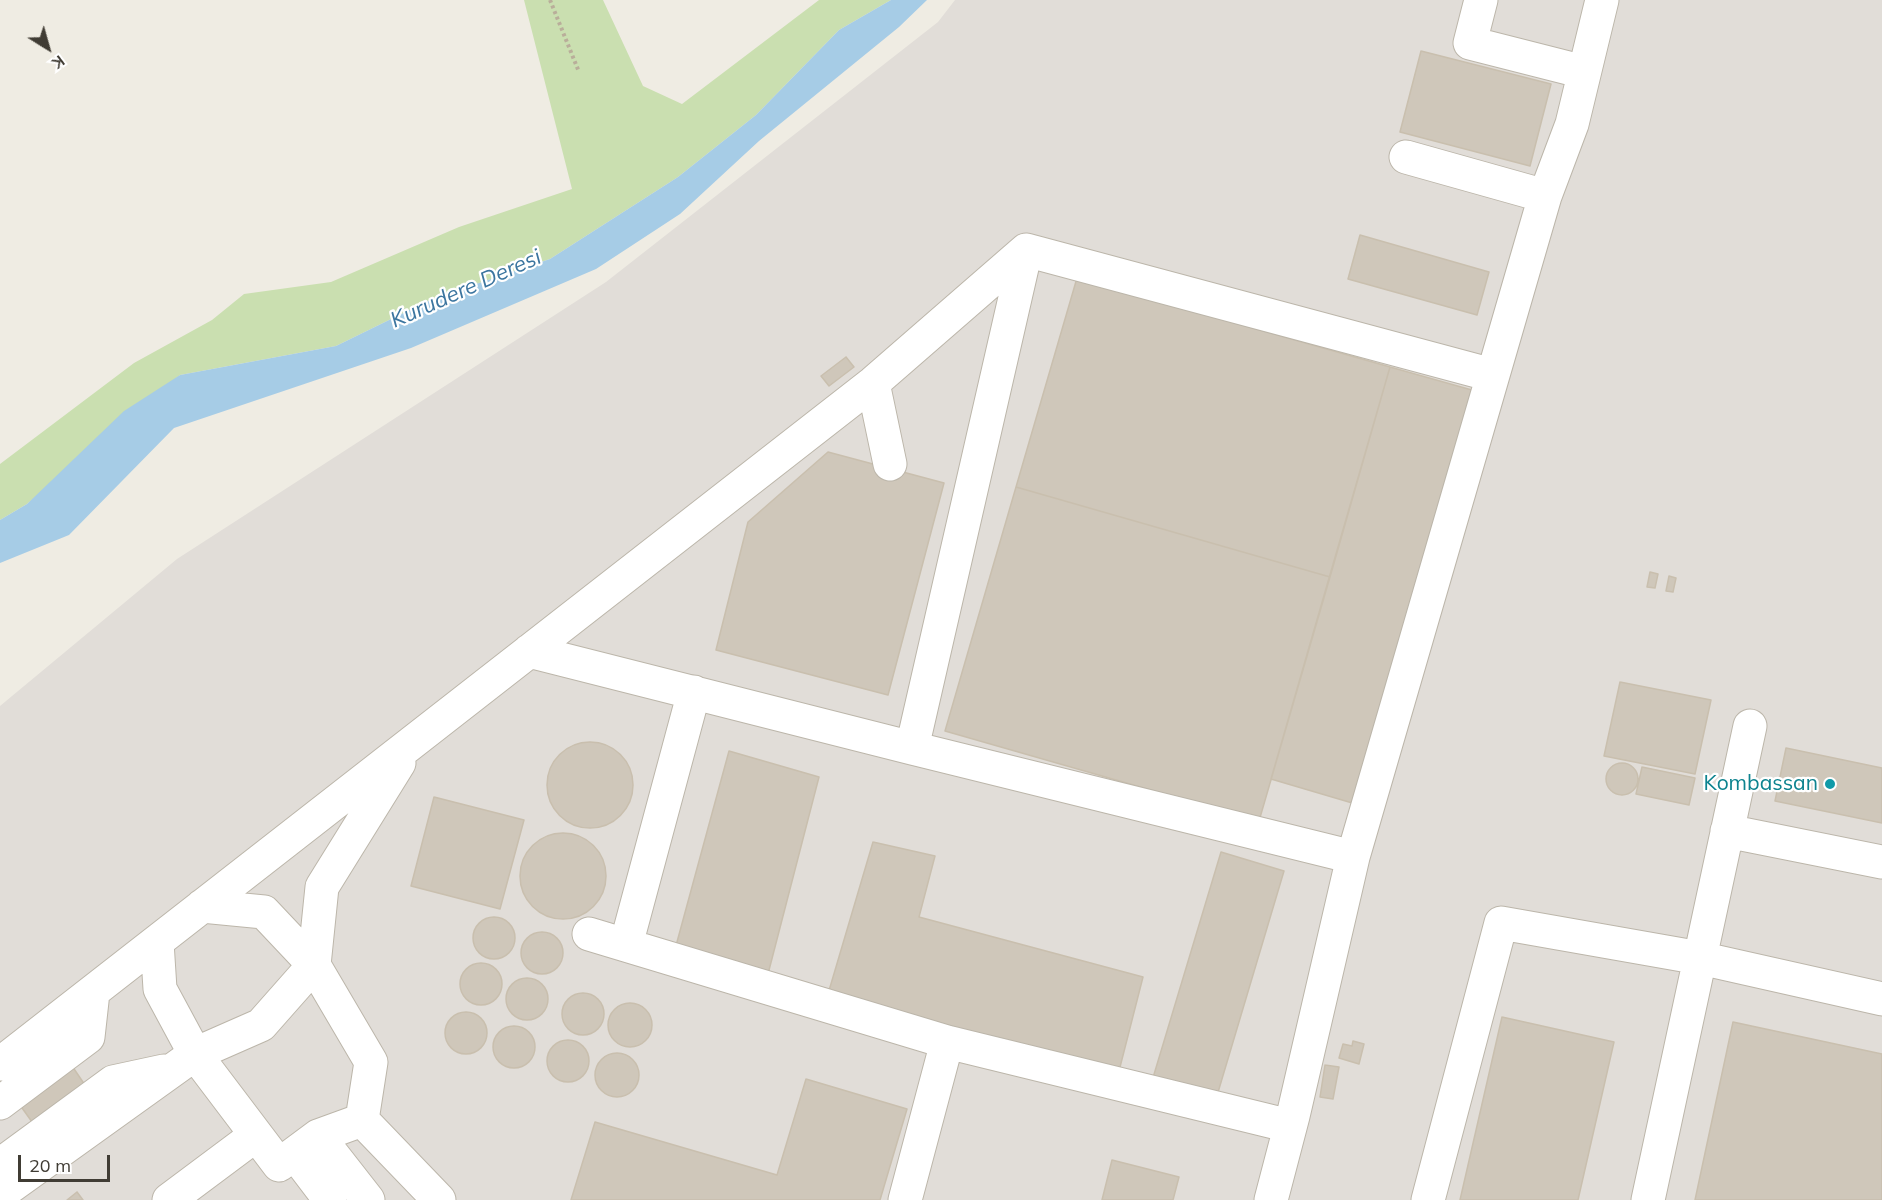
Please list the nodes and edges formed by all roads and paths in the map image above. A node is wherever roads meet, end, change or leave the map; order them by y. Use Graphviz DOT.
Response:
graph roads {
  1 [pos="550,0"];
  2 [pos="1481,0"];
  3 [pos="1602,0"];
  4 [pos="579,72"];
  5 [pos="1584,72"];
  6 [pos="1406,157"];
  7 [pos="1545,196"];
  8 [pos="1026,250"];
  9 [pos="1492,375"];
  10 [pos="873,383"];
  11 [pos="890,464"];
  12 [pos="529,651"];
  13 [pos="694,692"];
  14 [pos="1750,726"];
  15 [pos="411,743"];
  16 [pos="912,748"];
  17 [pos="1727,831"];
  18 [pos="1353,857"];
  19 [pos="1882,862"];
  20 [pos="202,906"];
  21 [pos="589,933"];
  22 [pos="157,942"];
  23 [pos="626,945"];
  24 [pos="1700,958"];
  25 [pos="314,965"];
  26 [pos="93,992"];
  27 [pos="1882,999"];
  28 [pos="947,1042"];
  29 [pos="185,1061"];
  30 [pos="0,1064"];
  31 [pos="0,1103"];
  32 [pos="362,1120"];
  33 [pos="1290,1126"];
  34 [pos="256,1135"];
  35 [pos="307,1145"];
  36 [pos="0,1180"];
  37 [pos="0,1194"];
  38 [pos="169,1200"];
  39 [pos="330,1200"];
  40 [pos="368,1200"];
  41 [pos="439,1200"];
  42 [pos="906,1200"];
  43 [pos="1271,1200"];
  44 [pos="1428,1200"];
  45 [pos="1648,1200"];
  1 -- 4 [label="path"];
  2 -- 5 [label="lane"];
  3 -- 5 [label="lane"];
  5 -- 7 [label="lane"];
  6 -- 7 [label="lane"];
  7 -- 9 [label="lane"];
  8 -- 9 [label="lane"];
  8 -- 10 [label="lane"];
  8 -- 16 [label="lane"];
  9 -- 18 [label="lane"];
  10 -- 11 [label="lane"];
  10 -- 12 [label="lane"];
  12 -- 13 [label="lane"];
  12 -- 15 [label="lane"];
  13 -- 16 [label="lane"];
  13 -- 23 [label="lane"];
  14 -- 17 [label="lane"];
  15 -- 20 [label="lane"];
  15 -- 25 [label="lane"];
  16 -- 18 [label="lane"];
  17 -- 19 [label="lane"];
  17 -- 24 [label="lane"];
  18 -- 33 [label="lane"];
  20 -- 22 [label="lane"];
  20 -- 25 [label="lane"];
  21 -- 23 [label="lane"];
  22 -- 26 [label="lane"];
  22 -- 29 [label="lane"];
  23 -- 28 [label="lane"];
  24 -- 27 [label="lane"];
  24 -- 44 [label="lane"];
  24 -- 45 [label="lane"];
  25 -- 29 [label="lane"];
  25 -- 32 [label="lane"];
  26 -- 30 [label="lane"];
  26 -- 31 [label="lane"];
  28 -- 33 [label="lane"];
  28 -- 42 [label="lane"];
  29 -- 34 [label="lane"];
  29 -- 36 [label="lane"];
  29 -- 37 [label="lane"];
  32 -- 35 [label="lane"];
  32 -- 41 [label="lane"];
  33 -- 43 [label="lane"];
  34 -- 35 [label="lane"];
  34 -- 38 [label="lane"];
  35 -- 39 [label="lane"];
  35 -- 40 [label="lane"];
}
